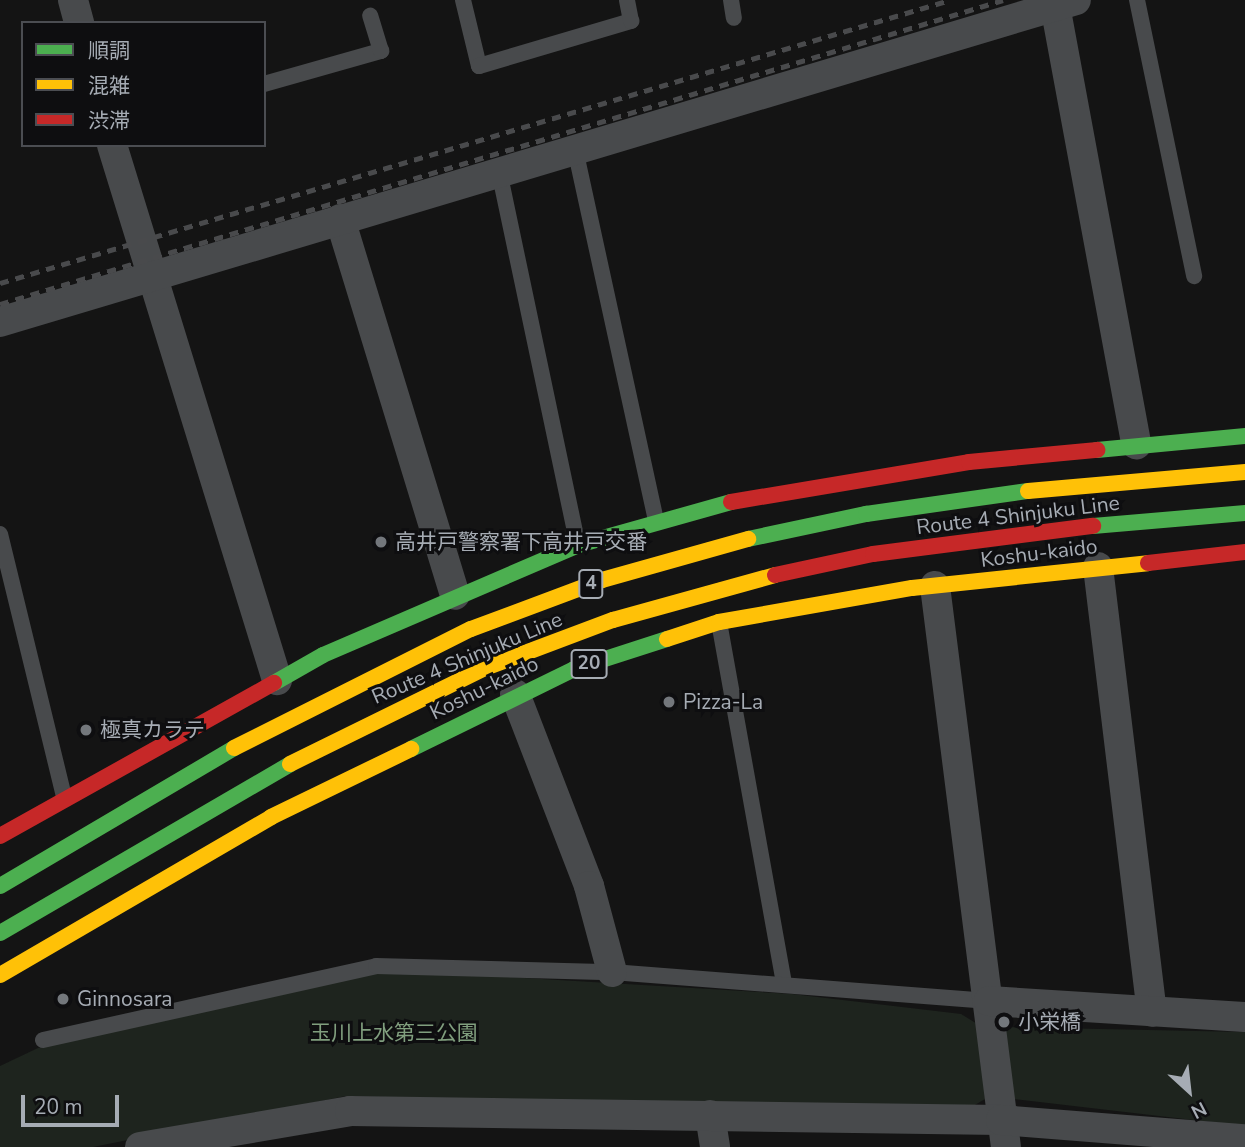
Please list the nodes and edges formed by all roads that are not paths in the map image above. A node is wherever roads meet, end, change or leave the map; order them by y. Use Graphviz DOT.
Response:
graph roads {
  1 [pos="73,0"];
  2 [pos="463,0"];
  3 [pos="628,0"];
  4 [pos="731,0"];
  5 [pos="1137,0"];
  6 [pos="1062,2"];
  7 [pos="370,16"];
  8 [pos="734,18"];
  9 [pos="78,21"];
  10 [pos="266,84"];
  11 [pos="113,147"];
  12 [pos="575,149"];
  13 [pos="499,171"];
  14 [pos="340,219"];
  15 [pos="1194,276"];
  16 [pos="150,278"];
  17 [pos="0,322"];
  18 [pos="1245,436"];
  19 [pos="1136,444"];
  20 [pos="1245,472"];
  21 [pos="1245,513"];
  22 [pos="656,521"];
  23 [pos="0,534"];
  24 [pos="578,545"];
  25 [pos="1245,552"];
  26 [pos="1098,567"];
  27 [pos="935,586"];
  28 [pos="455,594"];
  29 [pos="719,622"];
  30 [pos="277,680"];
  31 [pos="515,694"];
  32 [pos="64,797"];
  33 [pos="0,836"];
  34 [pos="0,887"];
  35 [pos="0,933"];
  36 [pos="612,972"];
  37 [pos="0,975"];
  38 [pos="783,984"];
  39 [pos="989,1001"];
  40 [pos="1152,1012"];
  41 [pos="1245,1017"];
  42 [pos="43,1040"];
  43 [pos="710,1115"];
  44 [pos="1004,1134"];
  45 [pos="1245,1139"];
  46 [pos="148,1146"];
  47 [pos="715,1147"];
  1 -- 9 [label="street"];
  2 -- 3 [label="lane"];
  4 -- 8 [label="lane"];
  5 -- 15 [label="lane"];
  6 -- 12 [label="street"];
  6 -- 19 [label="street"];
  7 -- 10 [label="lane"];
  11 -- 16 [label="street"];
  12 -- 13 [label="street"];
  12 -- 22 [label="lane"];
  13 -- 14 [label="street"];
  13 -- 24 [label="lane"];
  14 -- 16 [label="street"];
  14 -- 28 [label="street"];
  16 -- 17 [label="street"];
  16 -- 30 [label="street"];
  18 -- 19 [label="highway"];
  19 -- 22 [label="highway"];
  20 -- 34 [label="highway, Route 4 Shinjuku Line / 4"];
  21 -- 35 [label="highway, Route 4 Shinjuku Line / 4"];
  22 -- 24 [label="highway"];
  23 -- 32 [label="lane"];
  24 -- 28 [label="highway"];
  25 -- 26 [label="highway, Koshu-kaido / 20"];
  26 -- 27 [label="highway, Koshu-kaido / 20"];
  26 -- 40 [label="street"];
  27 -- 29 [label="highway, Koshu-kaido / 20"];
  27 -- 39 [label="street"];
  28 -- 30 [label="highway"];
  29 -- 31 [label="highway, Koshu-kaido / 20"];
  29 -- 38 [label="lane"];
  30 -- 32 [label="highway"];
  31 -- 36 [label="street"];
  31 -- 37 [label="highway, Koshu-kaido / 20"];
  32 -- 33 [label="highway"];
  36 -- 38 [label="lane"];
  36 -- 42 [label="lane"];
  38 -- 39 [label="lane"];
  39 -- 40 [label="street"];
  39 -- 44 [label="street"];
  40 -- 41 [label="street"];
  43 -- 44 [label="street"];
  43 -- 46 [label="street"];
  43 -- 47 [label="street"];
  44 -- 45 [label="street"];
}
